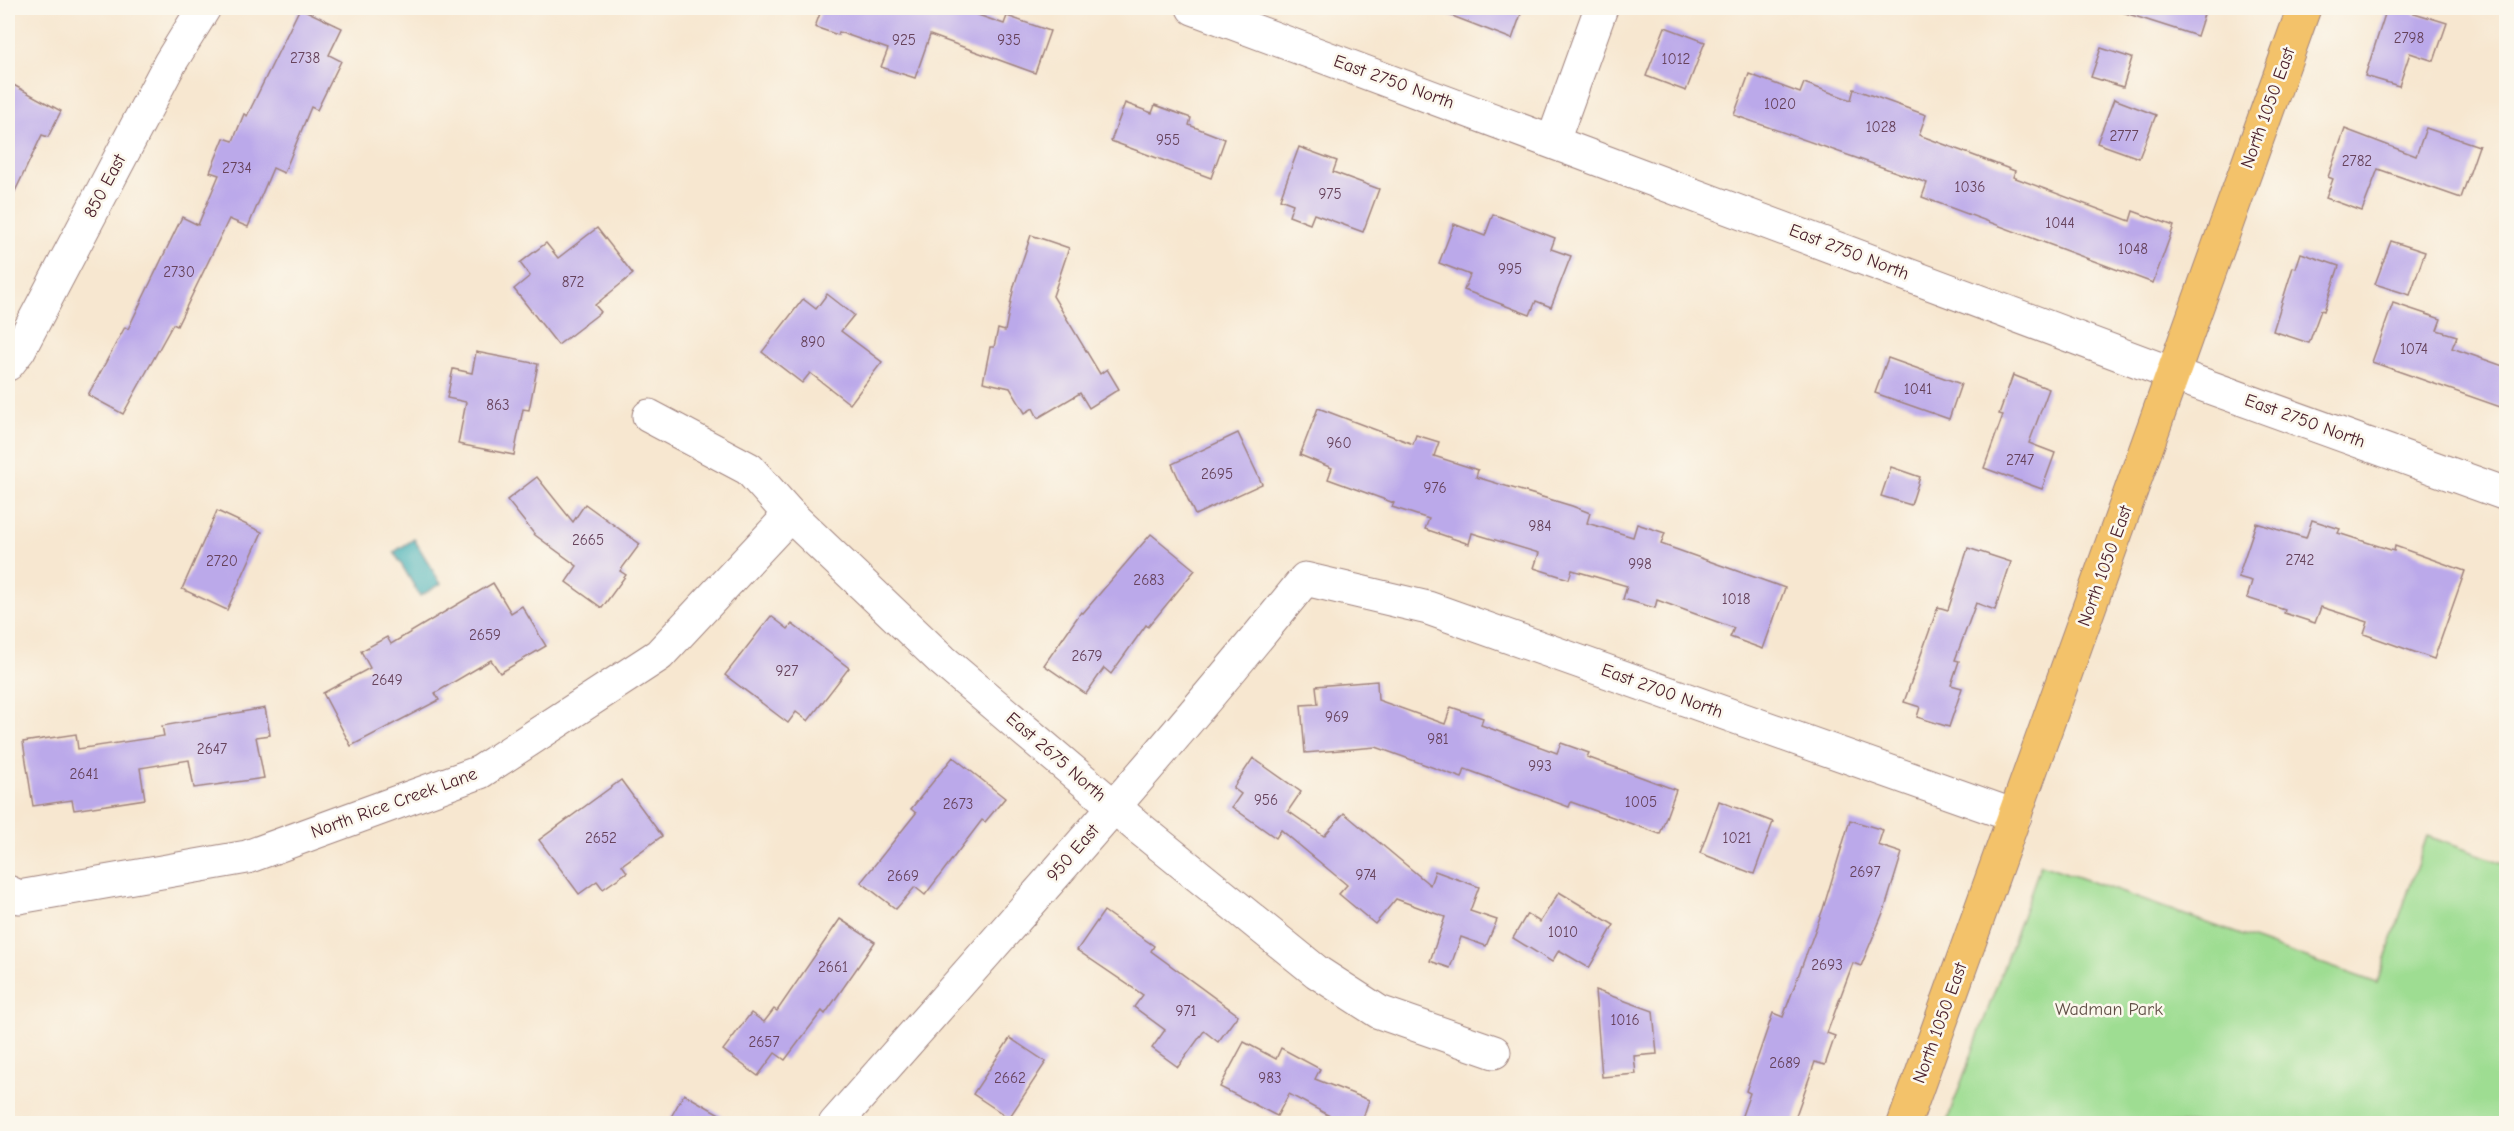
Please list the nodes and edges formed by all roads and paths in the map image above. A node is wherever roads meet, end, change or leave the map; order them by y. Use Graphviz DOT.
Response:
graph roads {
  1 [pos="204,8"];
  2 [pos="1193,8"];
  3 [pos="1601,8"];
  4 [pos="2304,8"];
  5 [pos="1553,141"];
  6 [pos="8,364"];
  7 [pos="2173,374"];
  8 [pos="649,416"];
  9 [pos="2506,494"];
  10 [pos="790,514"];
  11 [pos="1305,579"];
  12 [pos="1114,807"];
  13 [pos="2015,816"];
  14 [pos="13,895"];
  15 [pos="1494,1052"];
  16 [pos="835,1124"];
  17 [pos="1904,1124"];
  1 -- 6 [label="street, 850 East"];
  2 -- 5 [label="street, East 2750 North"];
  3 -- 5 [label="street"];
  4 -- 7 [label="main road, North 1050 East"];
  5 -- 7 [label="street, East 2750 North"];
  7 -- 9 [label="street, East 2750 North"];
  7 -- 13 [label="main road, North 1050 East"];
  8 -- 10 [label="street, East 2675 North"];
  10 -- 12 [label="street, East 2675 North"];
  10 -- 14 [label="street, North Rice Creek Lane"];
  11 -- 12 [label="street, 950 East"];
  11 -- 13 [label="street, East 2700 North"];
  12 -- 15 [label="street, East 2675 North"];
  12 -- 16 [label="street, 950 East"];
  13 -- 17 [label="main road, North 1050 East"];
}
